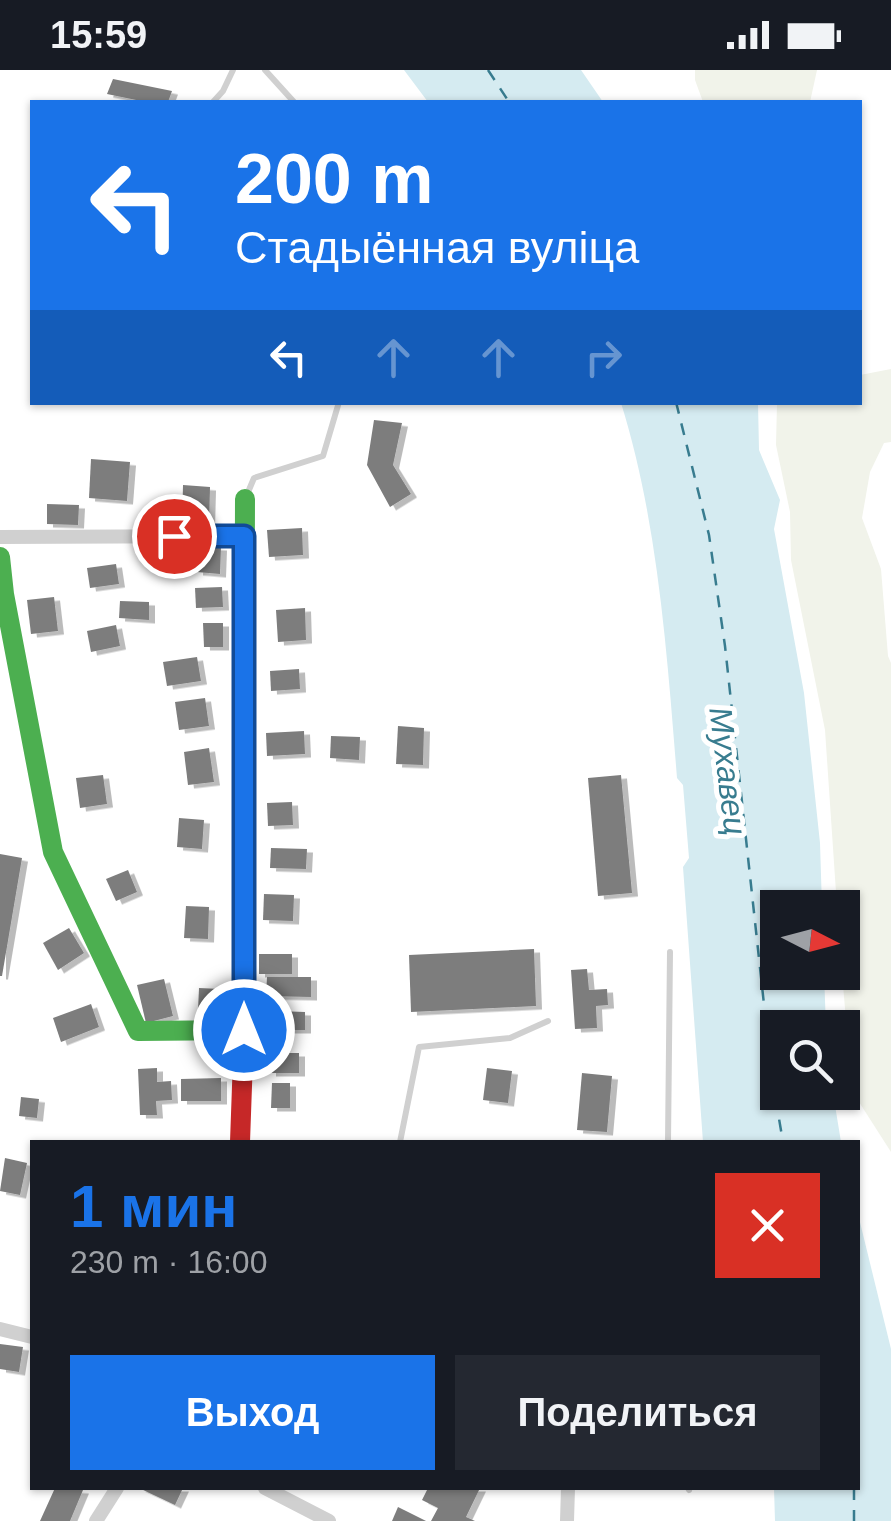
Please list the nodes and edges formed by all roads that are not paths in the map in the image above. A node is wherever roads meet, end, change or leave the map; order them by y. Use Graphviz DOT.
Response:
graph roads {
  1 [pos="233,70"];
  2 [pos="265,70"];
  3 [pos="215,100"];
  4 [pos="292,100"];
  5 [pos="339,405"];
  6 [pos="245,498"];
  7 [pos="244,536"];
  8 [pos="0,537"];
  9 [pos="0,558"];
  10 [pos="670,952"];
  11 [pos="548,1021"];
  12 [pos="244,1030"];
  13 [pos="240,1140"];
  14 [pos="400,1140"];
  15 [pos="668,1140"];
  16 [pos="0,1329"];
  17 [pos="30,1336"];
  18 [pos="116,1490"];
  19 [pos="269,1490"];
  20 [pos="568,1490"];
  21 [pos="96,1521"];
  22 [pos="329,1521"];
  23 [pos="567,1521"];
  1 -- 3 [label="lane"];
  2 -- 4 [label="lane"];
  5 -- 6 [label="lane"];
  6 -- 7 [label="street"];
  7 -- 8 [label="street"];
  7 -- 12 [label="street"];
  9 -- 12 [label="street"];
  10 -- 15 [label="lane"];
  11 -- 14 [label="lane"];
  12 -- 13 [label="street"];
  16 -- 17 [label="street"];
  18 -- 21 [label="street"];
  19 -- 22 [label="street"];
  20 -- 23 [label="street"];
}
